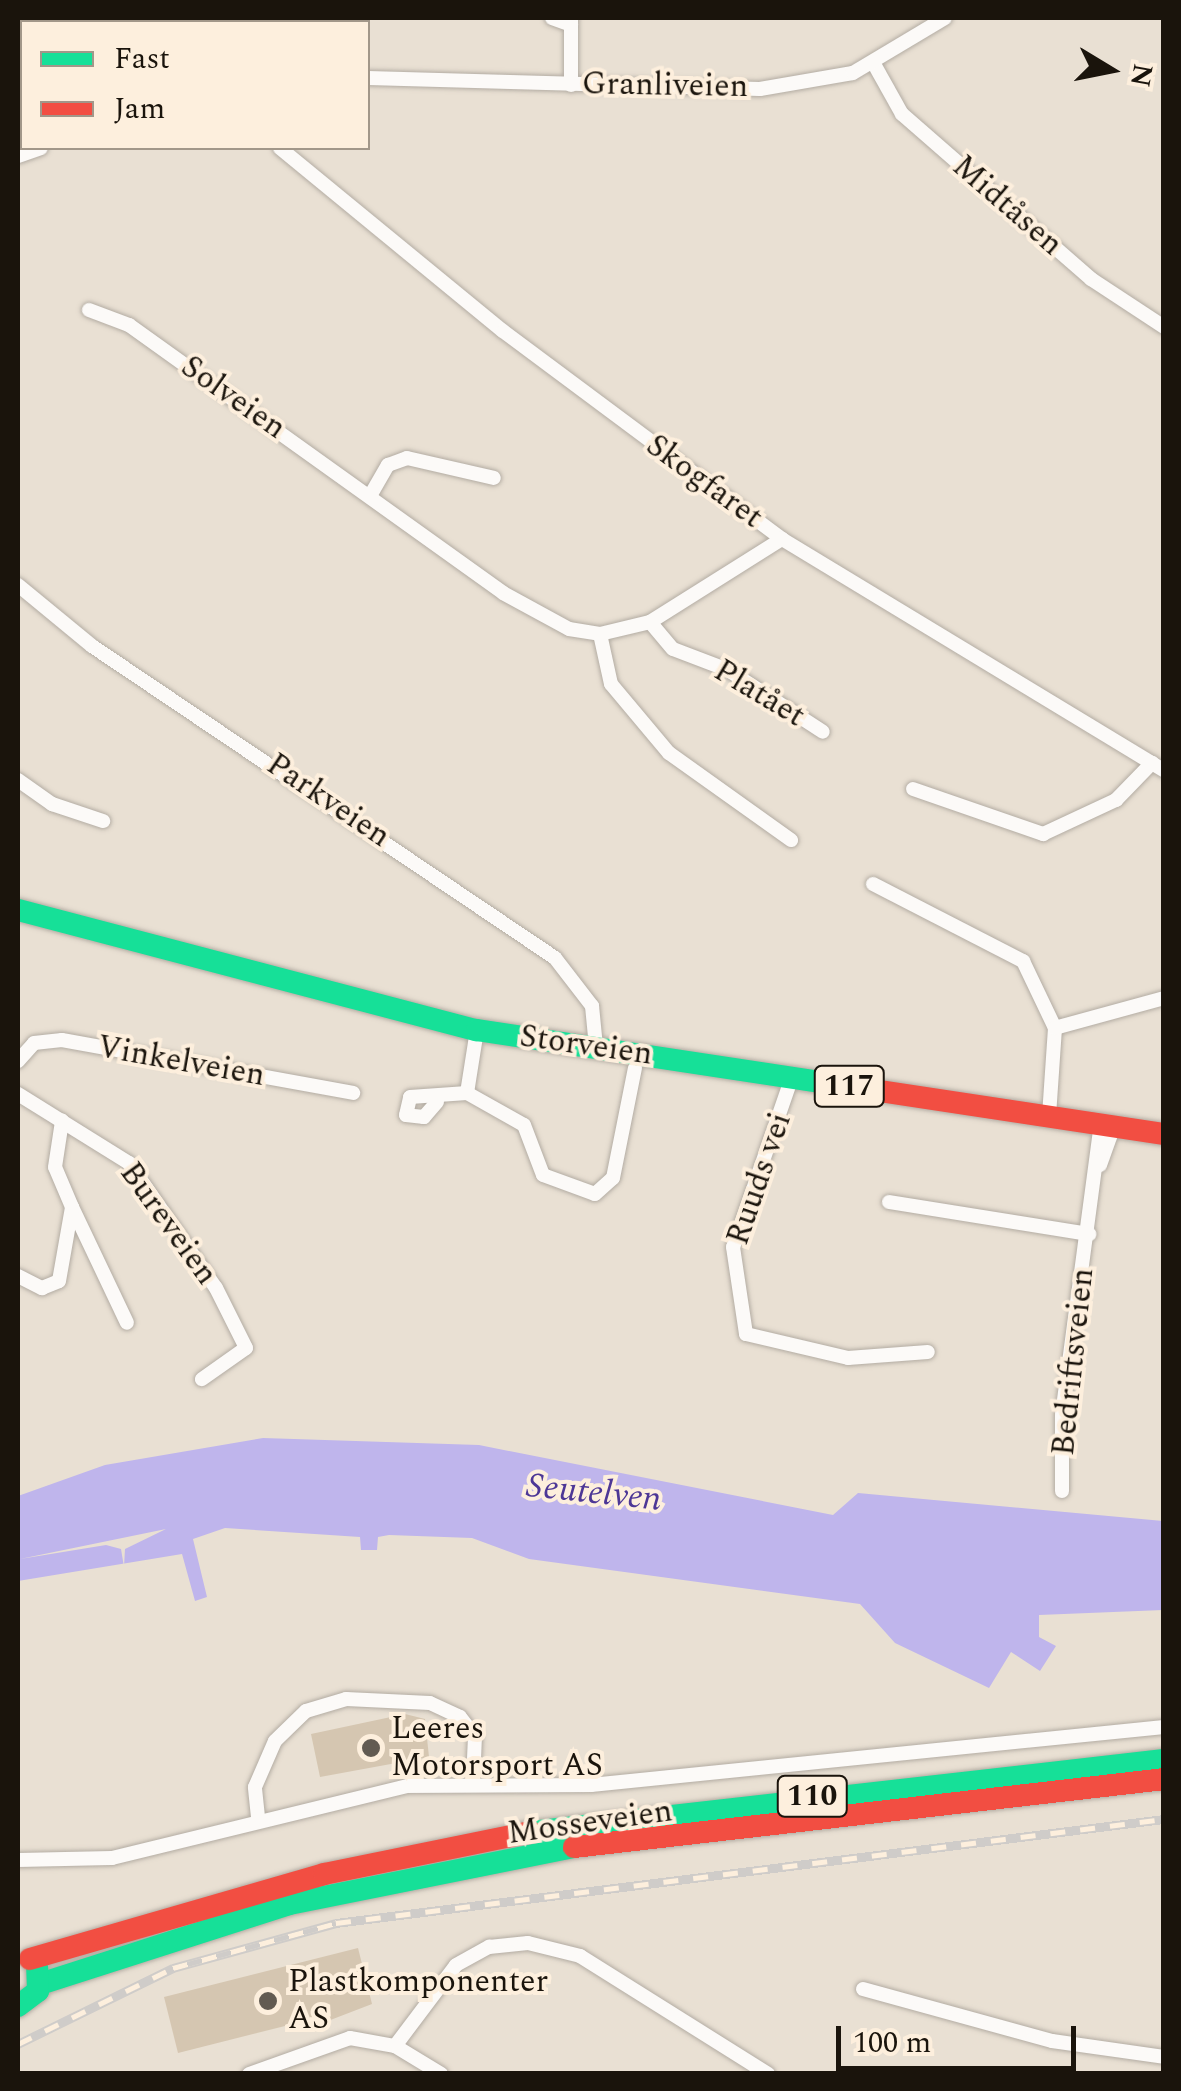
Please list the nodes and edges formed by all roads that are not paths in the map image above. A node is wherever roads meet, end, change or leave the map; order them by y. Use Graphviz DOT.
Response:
graph roads {
  1 [pos="552,18"];
  2 [pos="945,18"];
  3 [pos="571,21"];
  4 [pos="874,64"];
  5 [pos="370,78"];
  6 [pos="571,85"];
  7 [pos="282,150"];
  8 [pos="89,310"];
  9 [pos="1164,327"];
  10 [pos="494,478"];
  11 [pos="370,496"];
  12 [pos="782,538"];
  13 [pos="18,585"];
  14 [pos="650,622"];
  15 [pos="600,634"];
  16 [pos="822,732"];
  17 [pos="1160,767"];
  18 [pos="18,780"];
  19 [pos="913,789"];
  20 [pos="103,822"];
  21 [pos="791,840"];
  22 [pos="873,884"];
  23 [pos="18,910"];
  24 [pos="1164,998"];
  25 [pos="1055,1028"];
  26 [pos="477,1030"];
  27 [pos="596,1047"];
  28 [pos="18,1061"];
  29 [pos="634,1068"];
  30 [pos="792,1077"];
  31 [pos="467,1092"];
  32 [pos="352,1093"];
  33 [pos="18,1094"];
  34 [pos="437,1102"];
  35 [pos="1049,1117"];
  36 [pos="62,1121"];
  37 [pos="1107,1125"];
  38 [pos="1164,1134"];
  39 [pos="889,1202"];
  40 [pos="72,1207"];
  41 [pos="1089,1234"];
  42 [pos="18,1276"];
  43 [pos="126,1324"];
  44 [pos="928,1352"];
  45 [pos="202,1380"];
  46 [pos="1062,1491"];
  47 [pos="1164,1728"];
  48 [pos="1164,1760"];
  49 [pos="1164,1779"];
  50 [pos="472,1781"];
  51 [pos="258,1818"];
  52 [pos="18,1860"];
  53 [pos="24,1956"];
  54 [pos="40,1984"];
  55 [pos="863,1989"];
  56 [pos="18,2006"];
  57 [pos="395,2046"];
  58 [pos="1164,2057"];
  59 [pos="249,2074"];
  60 [pos="440,2074"];
  61 [pos="768,2074"];
  1 -- 3 [label="street"];
  2 -- 4 [label="street, Granliveien"];
  3 -- 6 [label="street"];
  4 -- 6 [label="street, Granliveien"];
  4 -- 9 [label="street, Midtåsen"];
  5 -- 6 [label="street, Granliveien"];
  7 -- 12 [label="street, Skogfaret"];
  8 -- 11 [label="street, Solveien"];
  10 -- 11 [label="street"];
  11 -- 15 [label="street, Solveien"];
  12 -- 14 [label="street"];
  12 -- 17 [label="street, Skogfaret"];
  13 -- 27 [label="street, Parkveien"];
  14 -- 15 [label="street"];
  14 -- 16 [label="street, Platået"];
  15 -- 21 [label="street"];
  17 -- 19 [label="street"];
  18 -- 20 [label="street"];
  22 -- 25 [label="street"];
  23 -- 26 [label="main road, Storveien / 117"];
  24 -- 25 [label="street"];
  25 -- 35 [label="street"];
  26 -- 27 [label="main road, Storveien / 117"];
  26 -- 31 [label="street"];
  27 -- 30 [label="main road, Storveien / 117"];
  28 -- 32 [label="street, Vinkelveien"];
  29 -- 31 [label="street"];
  30 -- 35 [label="main road, Storveien / 117"];
  30 -- 44 [label="street, Ruuds vei"];
  31 -- 34 [label="street"];
  33 -- 36 [label="street, Bureveien"];
  35 -- 37 [label="main road, Storveien / 117"];
  36 -- 40 [label="street"];
  36 -- 45 [label="street, Bureveien"];
  37 -- 38 [label="main road, Storveien / 117"];
  37 -- 41 [label="street, Bedriftsveien"];
  39 -- 41 [label="street, Bedriftsveien"];
  40 -- 42 [label="street"];
  40 -- 43 [label="street"];
  41 -- 46 [label="street, Bedriftsveien"];
  47 -- 50 [label="street, Mosseveien"];
  48 -- 53 [label="main road, Mosseveien / 110"];
  49 -- 54 [label="main road, Mosseveien / 110"];
  50 -- 51 [label="street, Mosseveien"];
  50 -- 51 [label="street"];
  51 -- 52 [label="street, Mosseveien"];
  53 -- 54 [label="main road, 110"];
  54 -- 56 [label="main road, 110"];
  55 -- 58 [label="street"];
  57 -- 59 [label="street"];
  57 -- 60 [label="street"];
  57 -- 61 [label="street"];
}
